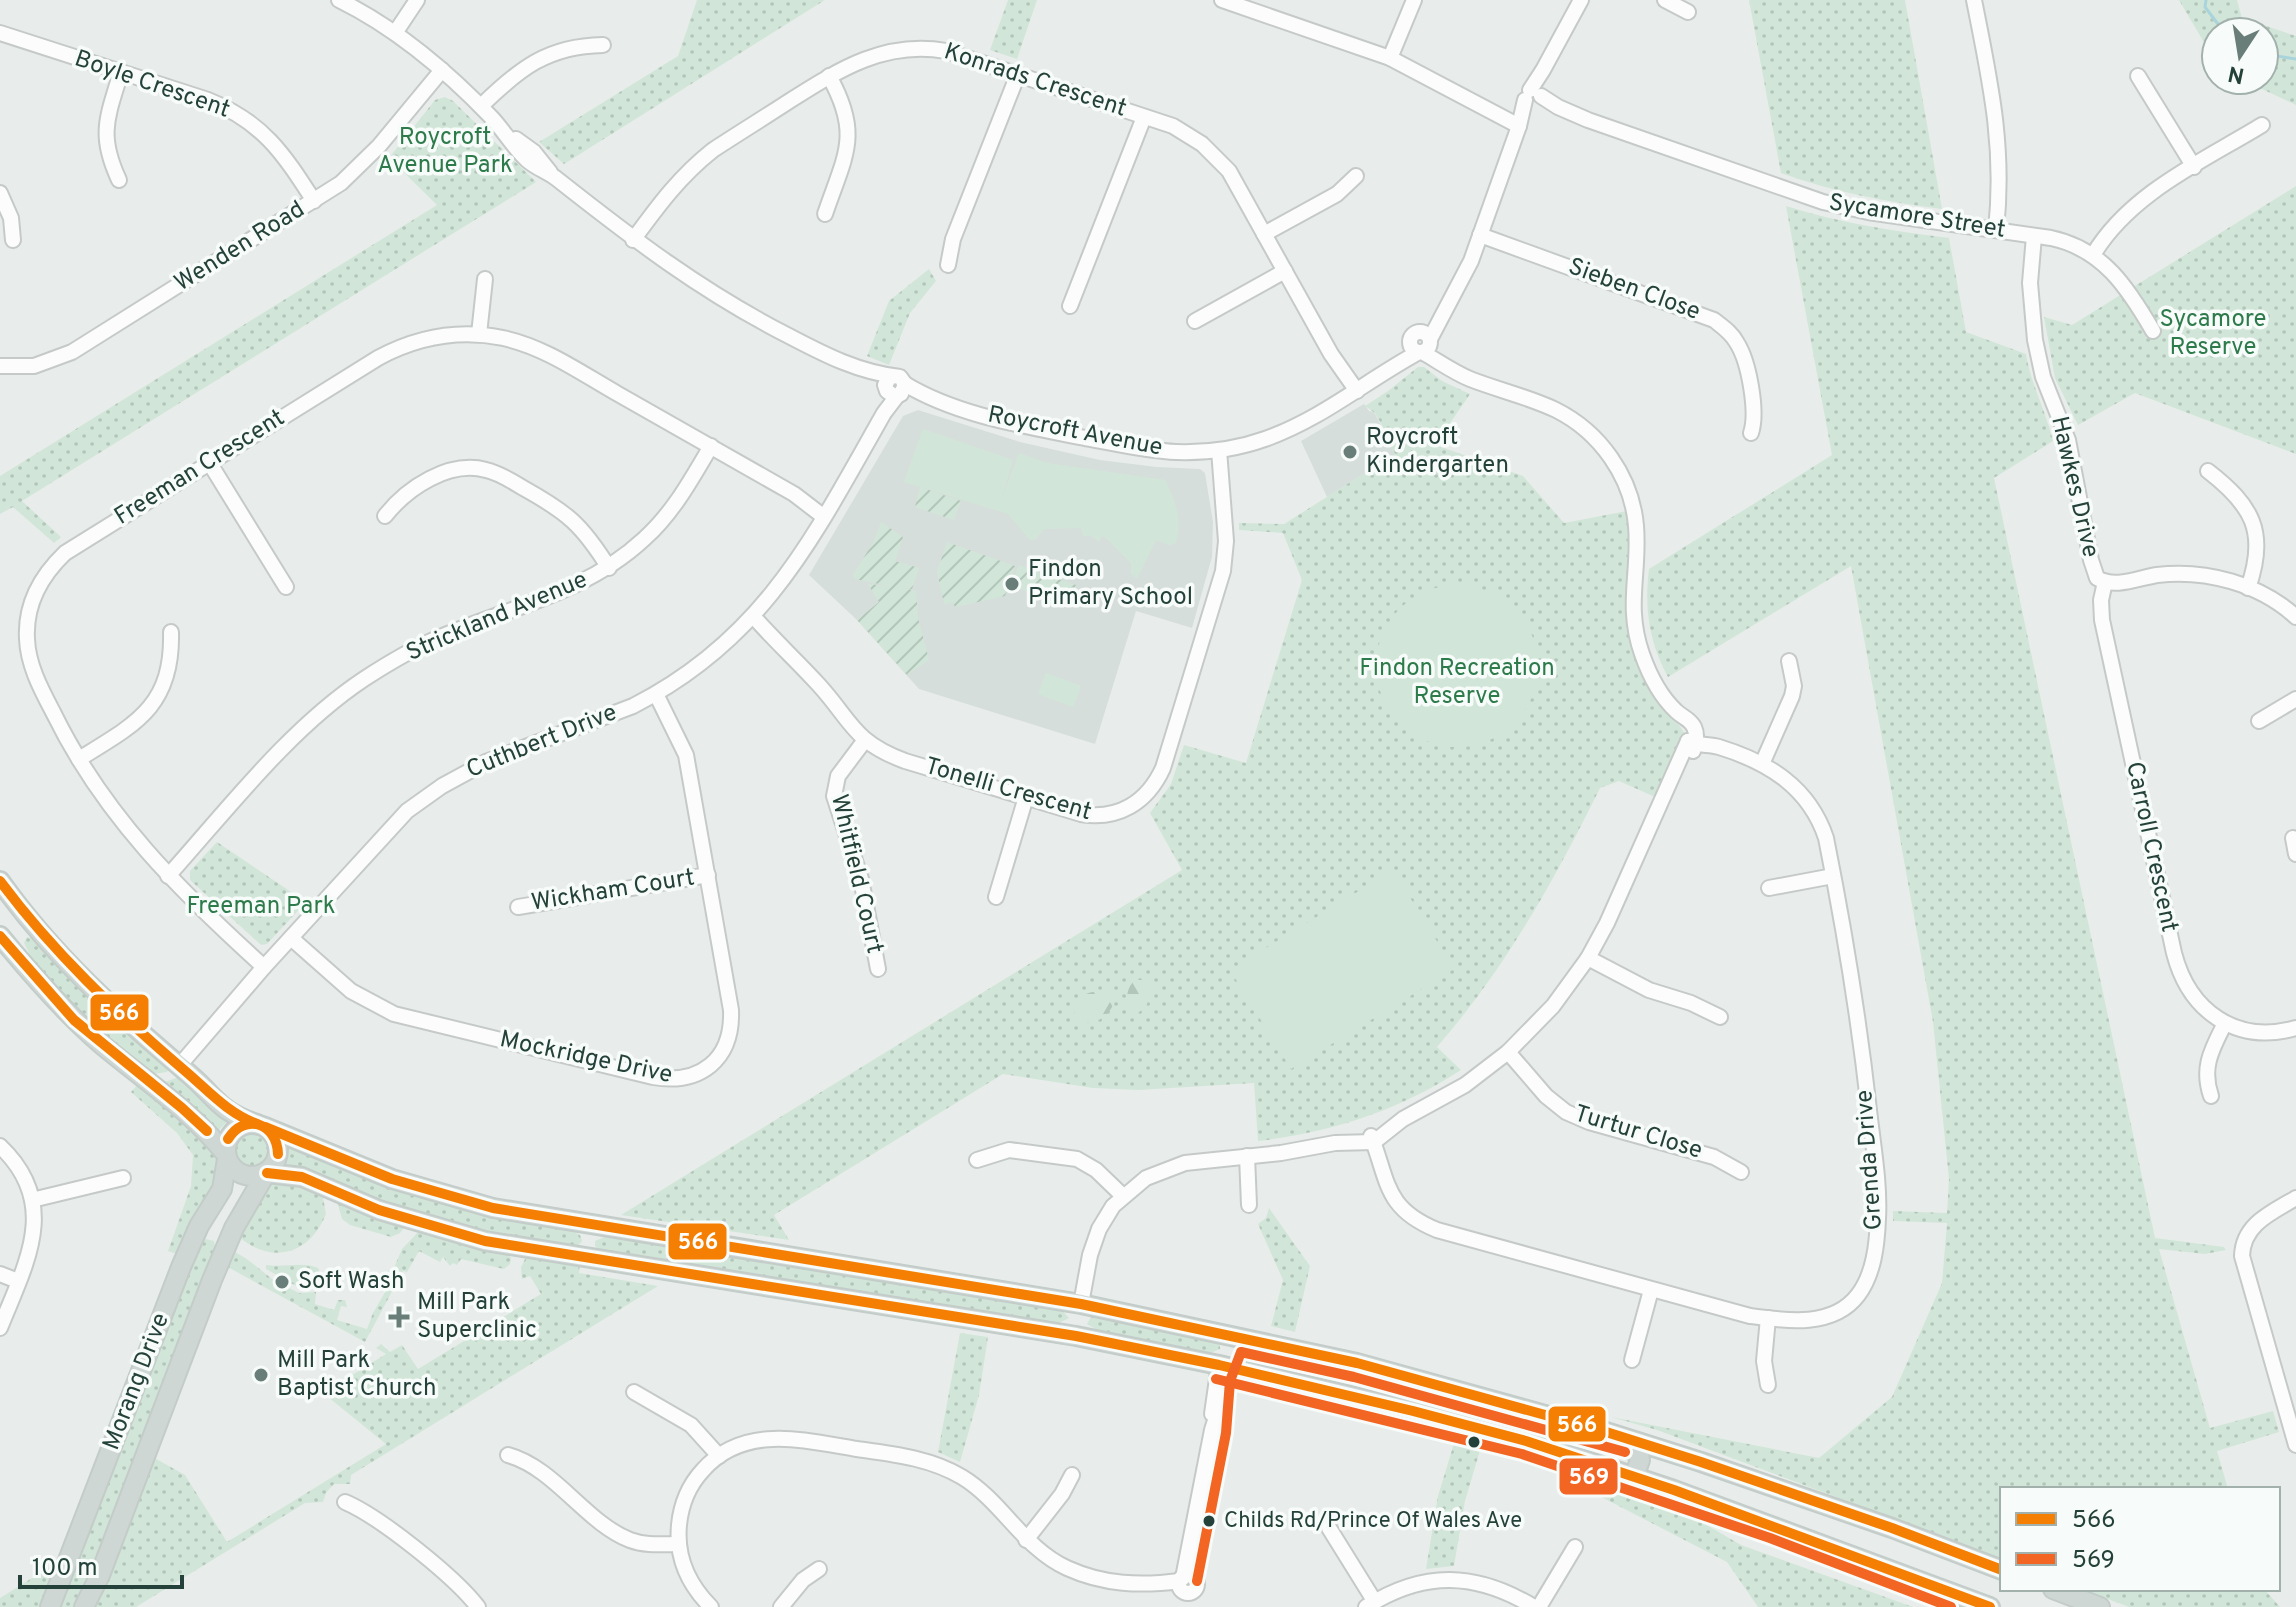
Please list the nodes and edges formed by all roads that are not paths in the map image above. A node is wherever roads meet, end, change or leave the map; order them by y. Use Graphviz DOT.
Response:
graph roads {
  1 [pos="339,0"];
  2 [pos="417,0"];
  3 [pos="1222,0"];
  4 [pos="1268,0"];
  5 [pos="1414,0"];
  6 [pos="1581,0"];
  7 [pos="1665,0"];
  8 [pos="1974,0"];
  9 [pos="1688,12"];
  10 [pos="1263,15"];
  11 [pos="0,33"];
  12 [pos="395,33"];
  13 [pos="603,45"];
  14 [pos="1390,58"];
  15 [pos="442,70"];
  16 [pos="121,72"];
  17 [pos="1018,74"];
  18 [pos="829,76"];
  19 [pos="2138,76"];
  20 [pos="1535,98"];
  21 [pos="481,106"];
  22 [pos="1144,117"];
  23 [pos="2262,125"];
  24 [pos="1519,126"];
  25 [pos="2194,167"];
  26 [pos="1356,176"];
  27 [pos="119,180"];
  28 [pos="0,193"];
  29 [pos="314,201"];
  30 [pos="825,214"];
  31 [pos="1996,230"];
  32 [pos="1264,234"];
  33 [pos="1480,235"];
  34 [pos="2034,236"];
  35 [pos="13,240"];
  36 [pos="633,240"];
  37 [pos="2093,255"];
  38 [pos="948,265"];
  39 [pos="1285,271"];
  40 [pos="485,279"];
  41 [pos="1070,306"];
  42 [pos="1195,321"];
  43 [pos="2153,331"];
  44 [pos="479,334"];
  45 [pos="1421,344"];
  46 [pos="0,366"];
  47 [pos="894,389"];
  48 [pos="1353,394"];
  49 [pos="1751,433"];
  50 [pos="711,446"];
  51 [pos="1215,450"];
  52 [pos="209,462"];
  53 [pos="2208,471"];
  54 [pos="826,513"];
  55 [pos="385,516"];
  56 [pos="609,568"];
  57 [pos="2105,582"];
  58 [pos="286,587"];
  59 [pos="2248,588"];
  60 [pos="2296,617"];
  61 [pos="751,619"];
  62 [pos="171,632"];
  63 [pos="1789,661"];
  64 [pos="656,694"];
  65 [pos="2296,699"];
  66 [pos="2259,721"];
  67 [pos="865,740"];
  68 [pos="1693,742"];
  69 [pos="79,759"];
  70 [pos="1762,764"];
  71 [pos="1026,797"];
  72 [pos="2293,838"];
  73 [pos="2296,854"];
  74 [pos="708,875"];
  75 [pos="168,876"];
  76 [pos="1833,876"];
  77 [pos="0,881"];
  78 [pos="1769,888"];
  79 [pos="996,897"];
  80 [pos="518,907"];
  81 [pos="28,917"];
  82 [pos="291,938"];
  83 [pos="1,939"];
  84 [pos="1588,958"];
  85 [pos="264,967"];
  86 [pos="878,969"];
  87 [pos="1720,1017"];
  88 [pos="2225,1023"];
  89 [pos="2296,1028"];
  90 [pos="1508,1052"];
  91 [pos="179,1066"];
  92 [pos="141,1077"];
  93 [pos="2211,1096"];
  94 [pos="261,1126"];
  95 [pos="1372,1139"];
  96 [pos="0,1146"];
  97 [pos="226,1156"];
  98 [pos="1247,1156"];
  99 [pos="977,1160"];
  100 [pos="1741,1172"];
  101 [pos="266,1173"];
  102 [pos="123,1178"];
  103 [pos="1123,1196"];
  104 [pos="2296,1198"];
  105 [pos="32,1200"];
  106 [pos="1249,1205"];
  107 [pos="199,1226"];
  108 [pos="591,1226"];
  109 [pos="229,1240"];
  110 [pos="585,1259"];
  111 [pos="0,1274"];
  112 [pos="18,1281"];
  113 [pos="1651,1290"];
  114 [pos="1081,1304"];
  115 [pos="1768,1318"];
  116 [pos="0,1328"];
  117 [pos="1076,1336"];
  118 [pos="1233,1336"];
  119 [pos="1632,1360"];
  120 [pos="1225,1366"];
  121 [pos="1768,1385"];
  122 [pos="634,1392"];
  123 [pos="1489,1398"];
  124 [pos="2296,1445"];
  125 [pos="508,1455"];
  126 [pos="719,1456"];
  127 [pos="1072,1475"];
  128 [pos="1634,1477"];
  129 [pos="345,1502"];
  130 [pos="1329,1528"];
  131 [pos="1026,1540"];
  132 [pos="679,1544"];
  133 [pos="1575,1547"];
  134 [pos="819,1569"];
  135 [pos="2000,1569"];
  136 [pos="1187,1590"];
  137 [pos="2058,1591"];
  138 [pos="1370,1604"];
  139 [pos="50,1607"];
  140 [pos="84,1607"];
  141 [pos="478,1607"];
  142 [pos="711,1607"];
  143 [pos="781,1607"];
  144 [pos="1537,1607"];
  145 [pos="1990,1607"];
  146 [pos="2100,1607"];
  1 -- 12 [label="street, Roycroft Avenue"];
  2 -- 12 [label="street"];
  3 -- 10 [label="street"];
  4 -- 10 [label="street"];
  5 -- 14 [label="street"];
  6 -- 20 [label="street, Roycroft Avenue"];
  7 -- 9 [label="street"];
  8 -- 31 [label="street"];
  10 -- 14 [label="street"];
  11 -- 16 [label="street, Boyle Crescent"];
  12 -- 15 [label="street, Roycroft Avenue"];
  13 -- 21 [label="street"];
  14 -- 24 [label="street"];
  15 -- 21 [label="street, Roycroft Avenue"];
  15 -- 29 [label="street, Wenden Road"];
  16 -- 27 [label="street"];
  16 -- 29 [label="street, Boyle Crescent"];
  17 -- 18 [label="street, Konrads Crescent"];
  17 -- 22 [label="street, Konrads Crescent"];
  17 -- 38 [label="street"];
  18 -- 30 [label="street"];
  18 -- 36 [label="street, Konrads Crescent"];
  19 -- 25 [label="street"];
  20 -- 24 [label="street, Roycroft Avenue"];
  20 -- 31 [label="street, Sycamore Street"];
  21 -- 36 [label="street, Roycroft Avenue"];
  22 -- 32 [label="street, Konrads Crescent"];
  22 -- 41 [label="street"];
  23 -- 25 [label="street"];
  24 -- 33 [label="street, Roycroft Avenue"];
  25 -- 37 [label="street"];
  26 -- 32 [label="street"];
  28 -- 35 [label="street"];
  29 -- 46 [label="street, Wenden Road"];
  31 -- 34 [label="street, Sycamore Street"];
  32 -- 39 [label="street, Konrads Crescent"];
  33 -- 45 [label="street, Roycroft Avenue"];
  33 -- 49 [label="street, Sieben Close"];
  34 -- 37 [label="street, Sycamore Street"];
  34 -- 57 [label="street, Hawkes Drive"];
  36 -- 47 [label="street, Roycroft Avenue"];
  37 -- 43 [label="street, Sycamore Street"];
  39 -- 42 [label="street"];
  39 -- 48 [label="street, Konrads Crescent"];
  40 -- 44 [label="street"];
  44 -- 50 [label="street, Freeman Crescent"];
  44 -- 52 [label="street, Freeman Crescent"];
  45 -- 48 [label="street, Roycroft Avenue"];
  45 -- 68 [label="street"];
  47 -- 51 [label="street, Roycroft Avenue"];
  47 -- 54 [label="street, Cuthbert Drive"];
  48 -- 51 [label="street, Roycroft Avenue"];
  50 -- 54 [label="street, Freeman Crescent"];
  50 -- 56 [label="street, Strickland Avenue"];
  51 -- 71 [label="street, Tonelli Crescent"];
  52 -- 58 [label="street"];
  52 -- 69 [label="street, Freeman Crescent"];
  53 -- 59 [label="street"];
  54 -- 61 [label="street, Cuthbert Drive"];
  55 -- 56 [label="street"];
  56 -- 75 [label="street, Strickland Avenue"];
  57 -- 59 [label="street, Hawkes Drive"];
  57 -- 88 [label="street, Carroll Crescent"];
  59 -- 60 [label="street, Hawkes Drive"];
  61 -- 64 [label="street, Cuthbert Drive"];
  61 -- 67 [label="street, Tonelli Crescent"];
  62 -- 69 [label="street"];
  63 -- 70 [label="street"];
  64 -- 74 [label="street, Mockridge Drive"];
  64 -- 82 [label="street, Cuthbert Drive"];
  65 -- 66 [label="street"];
  67 -- 71 [label="street, Tonelli Crescent"];
  67 -- 86 [label="street, Whitfield Court"];
  68 -- 70 [label="street, Grenda Drive"];
  68 -- 84 [label="street"];
  69 -- 75 [label="street, Freeman Crescent"];
  70 -- 76 [label="street, Grenda Drive"];
  71 -- 79 [label="street"];
  72 -- 73 [label="street"];
  74 -- 80 [label="street, Wickham Court"];
  74 -- 82 [label="street, Mockridge Drive"];
  75 -- 85 [label="street, Freeman Crescent"];
  76 -- 78 [label="street"];
  76 -- 115 [label="street, Grenda Drive"];
  77 -- 81 [label="main road"];
  81 -- 83 [label="main road"];
  81 -- 91 [label="main road"];
  82 -- 85 [label="street, Cuthbert Drive"];
  83 -- 92 [label="main road"];
  84 -- 87 [label="street"];
  84 -- 90 [label="street"];
  85 -- 91 [label="street, Cuthbert Drive"];
  88 -- 89 [label="street, Carroll Crescent"];
  88 -- 93 [label="street"];
  90 -- 95 [label="street"];
  90 -- 100 [label="street, Turtur Close"];
  91 -- 92 [label="main road"];
  91 -- 94 [label="main road"];
  92 -- 97 [label="main road"];
  94 -- 97 [label="main road"];
  94 -- 101 [label="main road"];
  94 -- 108 [label="main road"];
  95 -- 98 [label="street"];
  95 -- 113 [label="street, Grenda Drive"];
  96 -- 105 [label="street"];
  97 -- 101 [label="main road"];
  97 -- 107 [label="main road, Morang Drive"];
  98 -- 103 [label="street"];
  98 -- 106 [label="street"];
  99 -- 103 [label="street"];
  101 -- 109 [label="main road, Morang Drive"];
  101 -- 110 [label="main road"];
  102 -- 105 [label="street"];
  103 -- 114 [label="street"];
  104 -- 124 [label="street"];
  105 -- 112 [label="street"];
  107 -- 109 [label="main road"];
  107 -- 139 [label="main road, Morang Drive"];
  108 -- 110 [label="main road"];
  108 -- 114 [label="main road"];
  109 -- 140 [label="main road, Morang Drive"];
  110 -- 117 [label="main road"];
  111 -- 112 [label="street"];
  112 -- 116 [label="street"];
  113 -- 115 [label="street, Grenda Drive"];
  113 -- 119 [label="street"];
  114 -- 117 [label="main road"];
  114 -- 118 [label="main road"];
  115 -- 121 [label="street"];
  117 -- 120 [label="main road"];
  118 -- 120 [label="main road"];
  118 -- 123 [label="main road"];
  120 -- 128 [label="main road"];
  120 -- 136 [label="street"];
  122 -- 126 [label="street"];
  123 -- 128 [label="main road"];
  123 -- 135 [label="main road"];
  125 -- 132 [label="street"];
  126 -- 131 [label="street"];
  126 -- 132 [label="street"];
  127 -- 131 [label="street"];
  128 -- 145 [label="main road"];
  129 -- 141 [label="street"];
  130 -- 138 [label="street"];
  131 -- 136 [label="street"];
  132 -- 142 [label="street"];
  133 -- 144 [label="street"];
  134 -- 143 [label="street"];
  137 -- 146 [label="main road"];
  138 -- 144 [label="street"];
}
